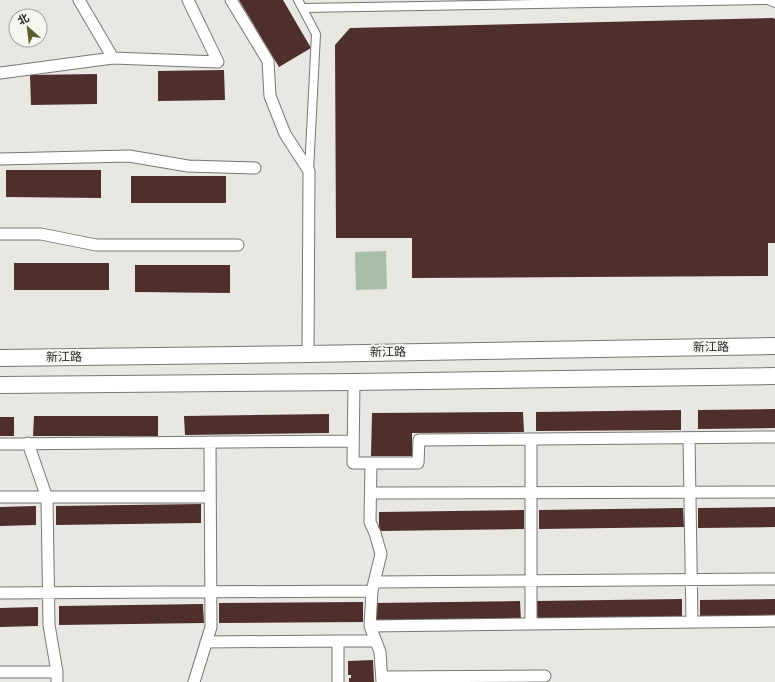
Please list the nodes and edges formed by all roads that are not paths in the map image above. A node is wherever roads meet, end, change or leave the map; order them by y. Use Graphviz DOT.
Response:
graph roads {
  1 [pos="79,0"];
  2 [pos="188,0"];
  3 [pos="231,0"];
  4 [pos="298,0"];
  5 [pos="396,3"];
  6 [pos="775,3"];
  7 [pos="303,8"];
  8 [pos="113,58"];
  9 [pos="0,73"];
  10 [pos="0,159"];
  11 [pos="255,168"];
  12 [pos="309,171"];
  13 [pos="0,234"];
  14 [pos="238,245"];
  15 [pos="775,346"];
  16 [pos="308,354"];
  17 [pos="0,358"];
  18 [pos="775,376"];
  19 [pos="354,382"];
  20 [pos="0,385"];
  21 [pos="775,437"];
  22 [pos="689,438"];
  23 [pos="531,439"];
  24 [pos="353,441"];
  25 [pos="210,442"];
  26 [pos="28,443"];
  27 [pos="0,444"];
  28 [pos="371,463"];
  29 [pos="690,492"];
  30 [pos="775,492"];
  31 [pos="371,493"];
  32 [pos="531,493"];
  33 [pos="0,497"];
  34 [pos="210,497"];
  35 [pos="47,498"];
  36 [pos="775,579"];
  37 [pos="691,580"];
  38 [pos="531,581"];
  39 [pos="373,587"];
  40 [pos="211,592"];
  41 [pos="0,593"];
  42 [pos="49,593"];
  43 [pos="775,621"];
  44 [pos="692,622"];
  45 [pos="531,624"];
  46 [pos="370,626"];
  47 [pos="376,640"];
  48 [pos="338,641"];
  49 [pos="206,642"];
  50 [pos="0,672"];
  51 [pos="545,676"];
  52 [pos="57,677"];
  53 [pos="382,680"];
  54 [pos="184,682"];
  55 [pos="194,682"];
  56 [pos="338,682"];
  1 -- 8 [label="street"];
  2 -- 8 [label="street"];
  3 -- 12 [label="street"];
  4 -- 7 [label="street"];
  5 -- 6 [label="street"];
  5 -- 7 [label="street"];
  7 -- 12 [label="street"];
  8 -- 9 [label="street"];
  10 -- 11 [label="street"];
  12 -- 16 [label="street"];
  13 -- 14 [label="street"];
  15 -- 16 [label="main road, 新江路"];
  16 -- 17 [label="main road, 新江路"];
  18 -- 19 [label="main road"];
  19 -- 20 [label="main road"];
  19 -- 24 [label="street"];
  21 -- 22 [label="street"];
  22 -- 23 [label="street"];
  22 -- 29 [label="street"];
  23 -- 28 [label="street"];
  23 -- 32 [label="street"];
  24 -- 25 [label="street"];
  24 -- 28 [label="street"];
  25 -- 26 [label="street"];
  25 -- 34 [label="street"];
  26 -- 27 [label="street"];
  26 -- 35 [label="street"];
  28 -- 31 [label="street"];
  29 -- 30 [label="street"];
  29 -- 32 [label="street"];
  29 -- 37 [label="street"];
  31 -- 32 [label="street"];
  31 -- 39 [label="street"];
  32 -- 38 [label="street"];
  33 -- 35 [label="street"];
  34 -- 35 [label="street"];
  34 -- 40 [label="street"];
  35 -- 42 [label="street"];
  36 -- 37 [label="street"];
  37 -- 38 [label="street"];
  37 -- 44 [label="street"];
  38 -- 39 [label="street"];
  38 -- 45 [label="street"];
  39 -- 40 [label="street"];
  39 -- 46 [label="street"];
  40 -- 42 [label="street"];
  40 -- 49 [label="street"];
  41 -- 42 [label="street"];
  42 -- 52 [label="street"];
  43 -- 44 [label="street"];
  44 -- 45 [label="street"];
  45 -- 46 [label="street"];
  46 -- 47 [label="street"];
  47 -- 48 [label="street"];
  47 -- 53 [label="street"];
  48 -- 49 [label="street"];
  48 -- 56 [label="street"];
  49 -- 55 [label="street"];
  50 -- 52 [label="street"];
  51 -- 53 [label="street"];
  54 -- 55 [label="street"];
}
